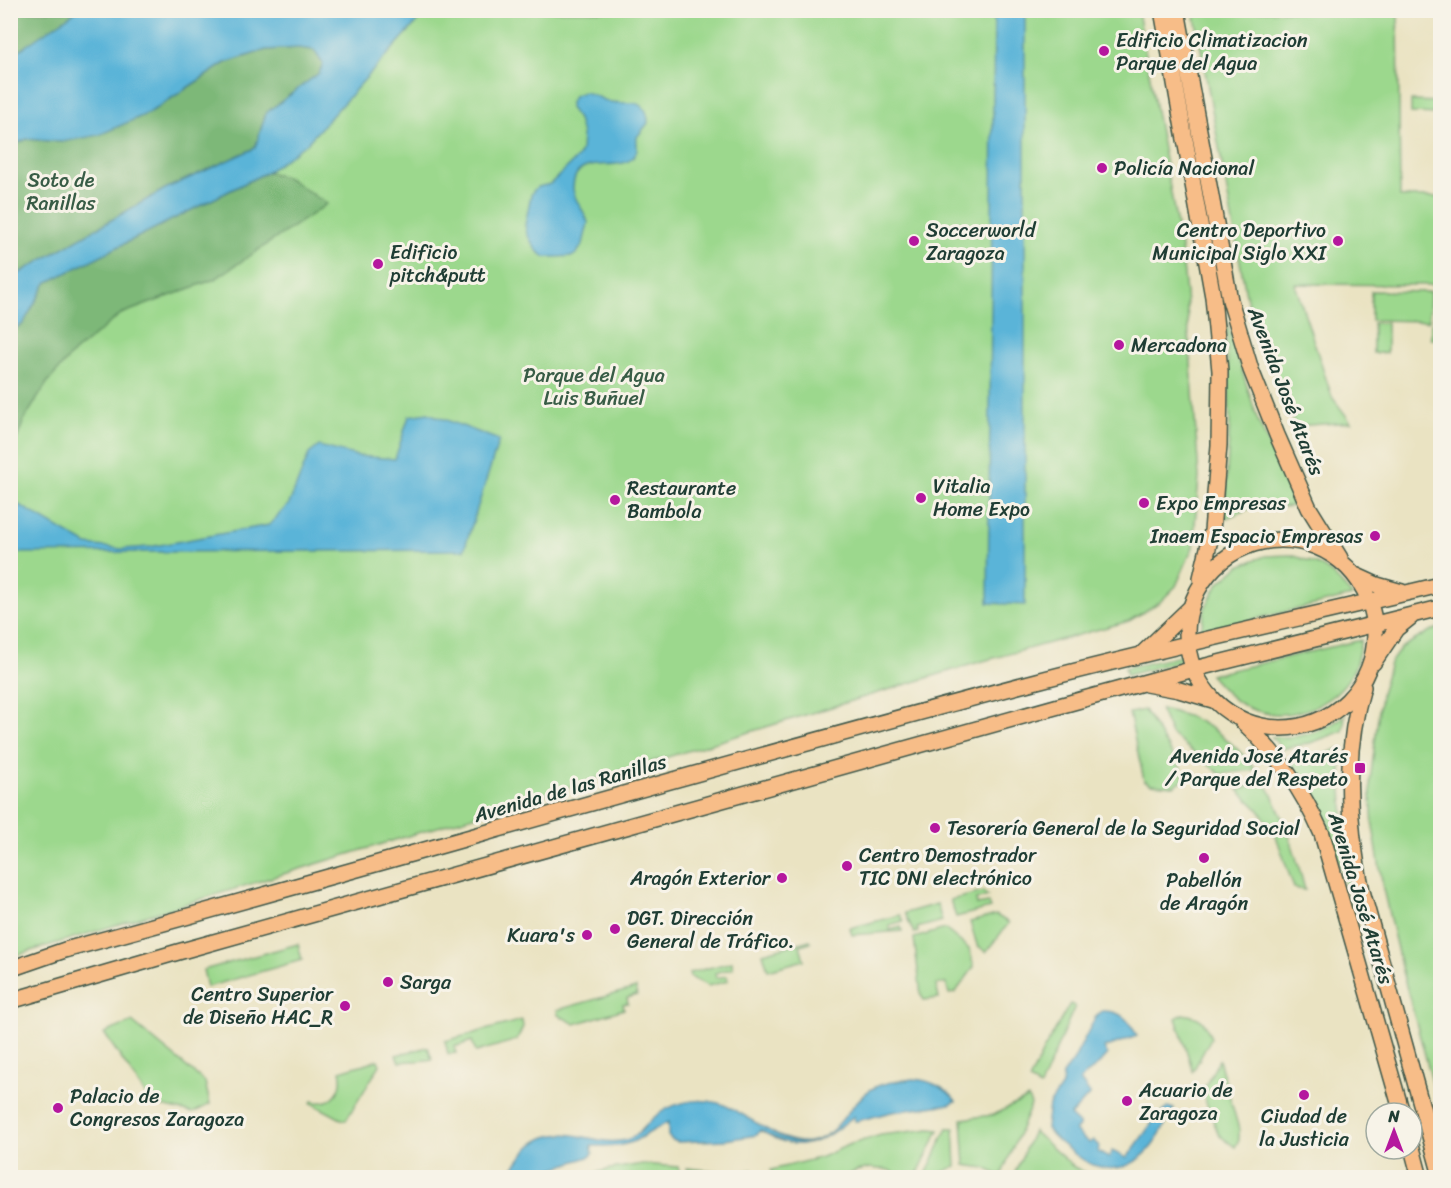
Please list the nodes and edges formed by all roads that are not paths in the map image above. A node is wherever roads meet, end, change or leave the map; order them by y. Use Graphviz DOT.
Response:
graph roads {
  1 [pos="1162,10"];
  2 [pos="1177,10"];
  3 [pos="1348,569"];
  4 [pos="1440,585"];
  5 [pos="1198,590"];
  6 [pos="1405,593"];
  7 [pos="1369,601"];
  8 [pos="1191,607"];
  9 [pos="1440,608"];
  10 [pos="1413,615"];
  11 [pos="1375,624"];
  12 [pos="1188,645"];
  13 [pos="1142,654"];
  14 [pos="1194,669"];
  15 [pos="1367,671"];
  16 [pos="1140,684"];
  17 [pos="1214,700"];
  18 [pos="1238,717"];
  19 [pos="10,969"];
  20 [pos="10,1001"];
  21 [pos="1399,1101"];
  22 [pos="1415,1161"];
  23 [pos="1440,1172"];
  24 [pos="1420,1178"];
  1 -- 5 [label="main road, Avenida José Atarés"];
  2 -- 3 [label="main road, Avenida José Atarés"];
  3 -- 5 [label="main road"];
  3 -- 6 [label="main road"];
  3 -- 7 [label="main road, Avenida José Atarés"];
  4 -- 6 [label="main road, Avenida de las Ranillas"];
  5 -- 8 [label="main road"];
  6 -- 7 [label="main road, Avenida de las Ranillas"];
  7 -- 11 [label="main road, Avenida José Atarés"];
  7 -- 12 [label="main road, Avenida de las Ranillas"];
  8 -- 12 [label="main road"];
  8 -- 13 [label="main road, Avenida de las Ranillas"];
  9 -- 10 [label="main road"];
  10 -- 11 [label="main road"];
  10 -- 15 [label="main road"];
  11 -- 14 [label="main road"];
  11 -- 15 [label="main road, Avenida José Atarés"];
  12 -- 13 [label="main road, Avenida de las Ranillas"];
  12 -- 14 [label="main road"];
  13 -- 19 [label="main road, Avenida de las Ranillas"];
  14 -- 16 [label="main road"];
  14 -- 17 [label="main road"];
  15 -- 18 [label="main road"];
  15 -- 23 [label="main road, Avenida José Atarés"];
  16 -- 17 [label="main road"];
  16 -- 20 [label="main road"];
  17 -- 18 [label="main road"];
  18 -- 21 [label="main road, Avenida José Atarés"];
  22 -- 24 [label="main road"];
}
